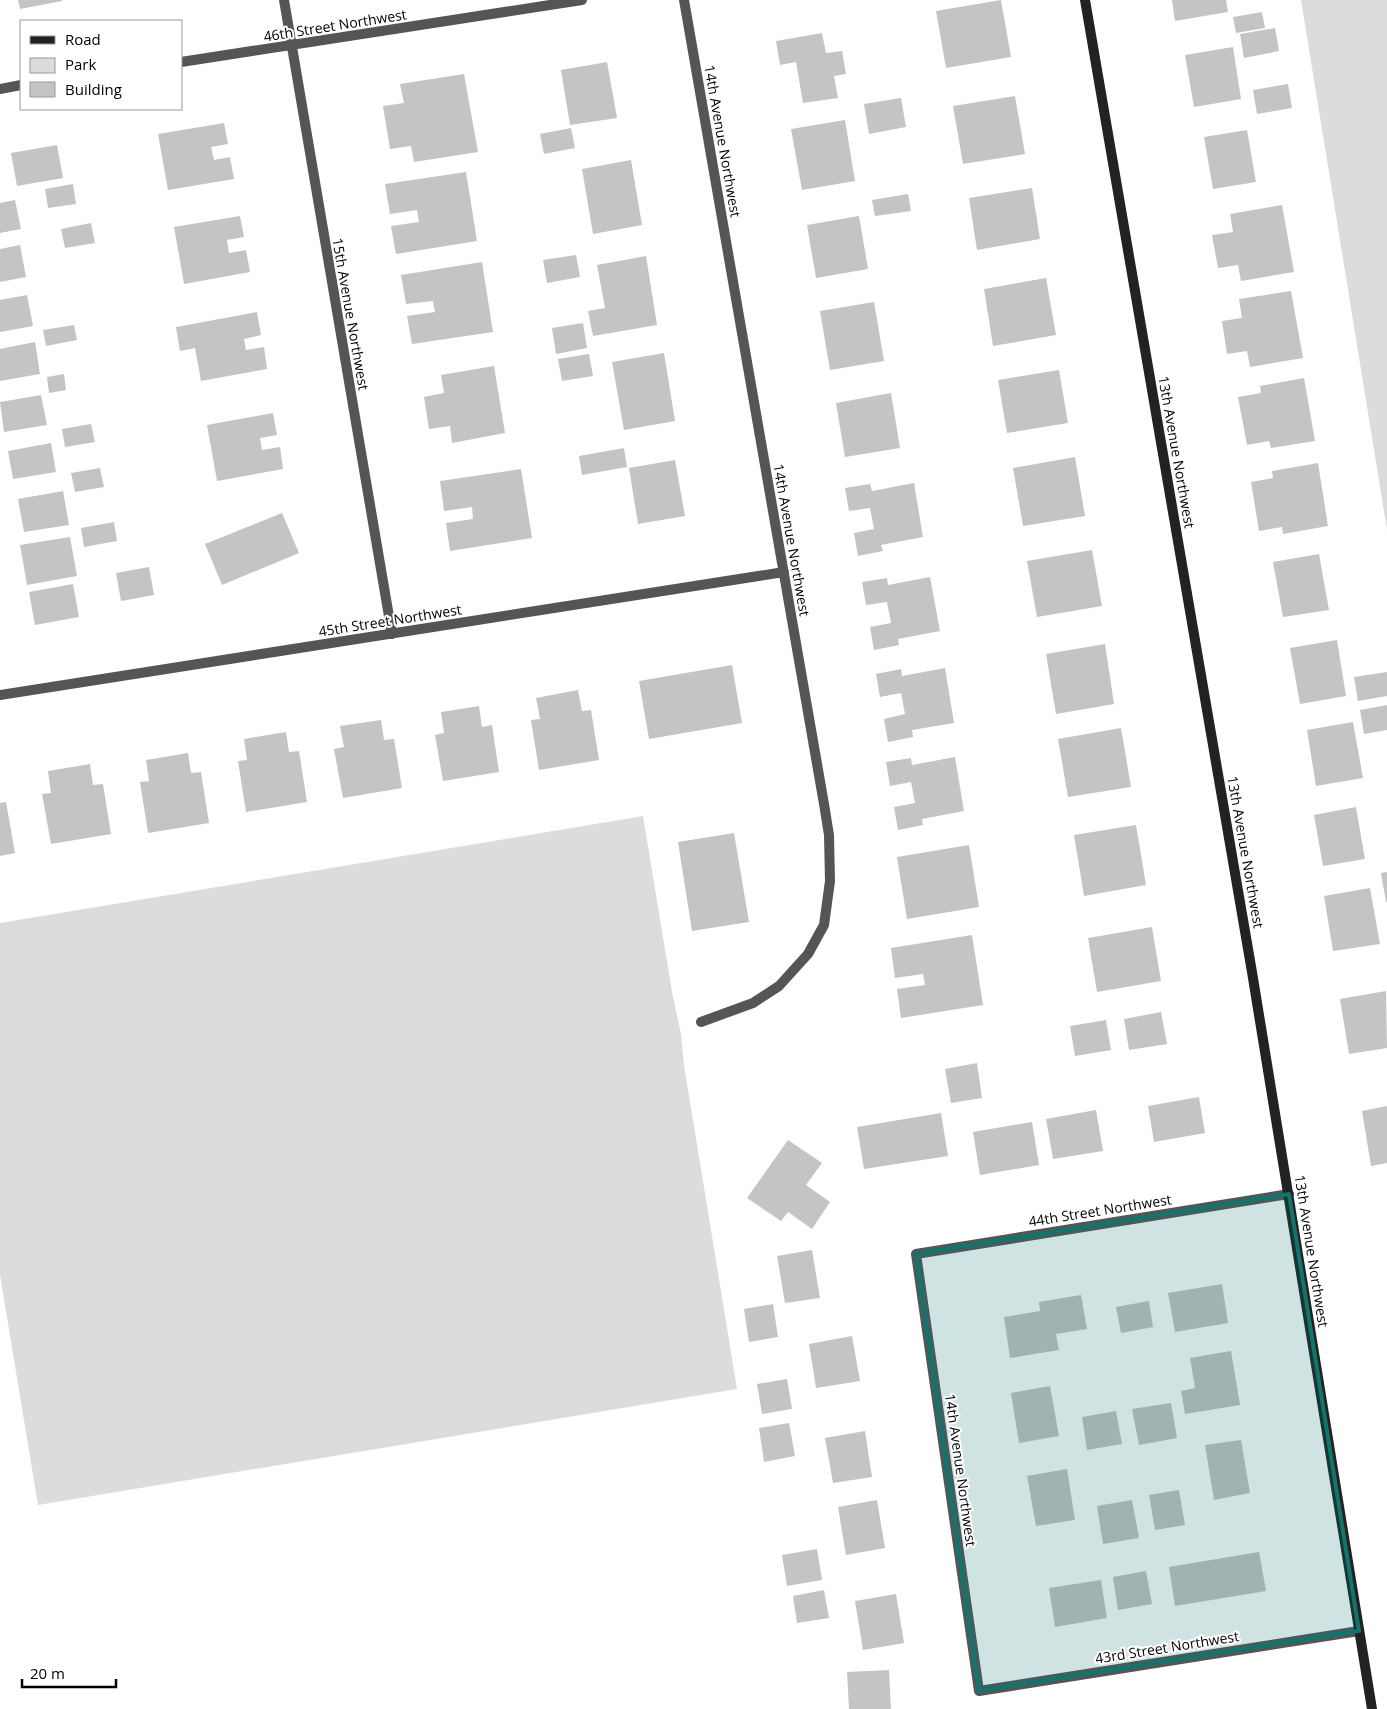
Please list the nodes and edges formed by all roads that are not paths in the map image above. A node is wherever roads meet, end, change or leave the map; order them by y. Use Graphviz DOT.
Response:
graph roads {
  1 [pos="284,0"];
  2 [pos="582,0"];
  3 [pos="684,0"];
  4 [pos="1085,0"];
  5 [pos="291,46"];
  6 [pos="182,62"];
  7 [pos="20,86"];
  8 [pos="0,89"];
  9 [pos="784,572"];
  10 [pos="392,634"];
  11 [pos="0,695"];
  12 [pos="700,1022"];
  13 [pos="1289,1194"];
  14 [pos="916,1254"];
  15 [pos="1360,1631"];
  16 [pos="979,1691"];
  17 [pos="1372,1709"];
  1 -- 5 [label="street, 15th Avenue Northwest"];
  2 -- 5 [label="street, 46th Street Northwest"];
  3 -- 9 [label="street, 14th Avenue Northwest"];
  4 -- 13 [label="street, 13th Avenue Northwest"];
  5 -- 6 [label="street, 46th Street Northwest"];
  5 -- 10 [label="street, 15th Avenue Northwest"];
  7 -- 8 [label="street"];
  9 -- 10 [label="street, 45th Street Northwest"];
  9 -- 12 [label="street, 14th Avenue Northwest"];
  10 -- 11 [label="street, 45th Street Northwest"];
  13 -- 14 [label="street, 44th Street Northwest"];
  13 -- 15 [label="street, 13th Avenue Northwest"];
  14 -- 16 [label="street, 14th Avenue Northwest"];
  15 -- 16 [label="street, 43rd Street Northwest"];
  15 -- 17 [label="street, 13th Avenue Northwest"];
}
